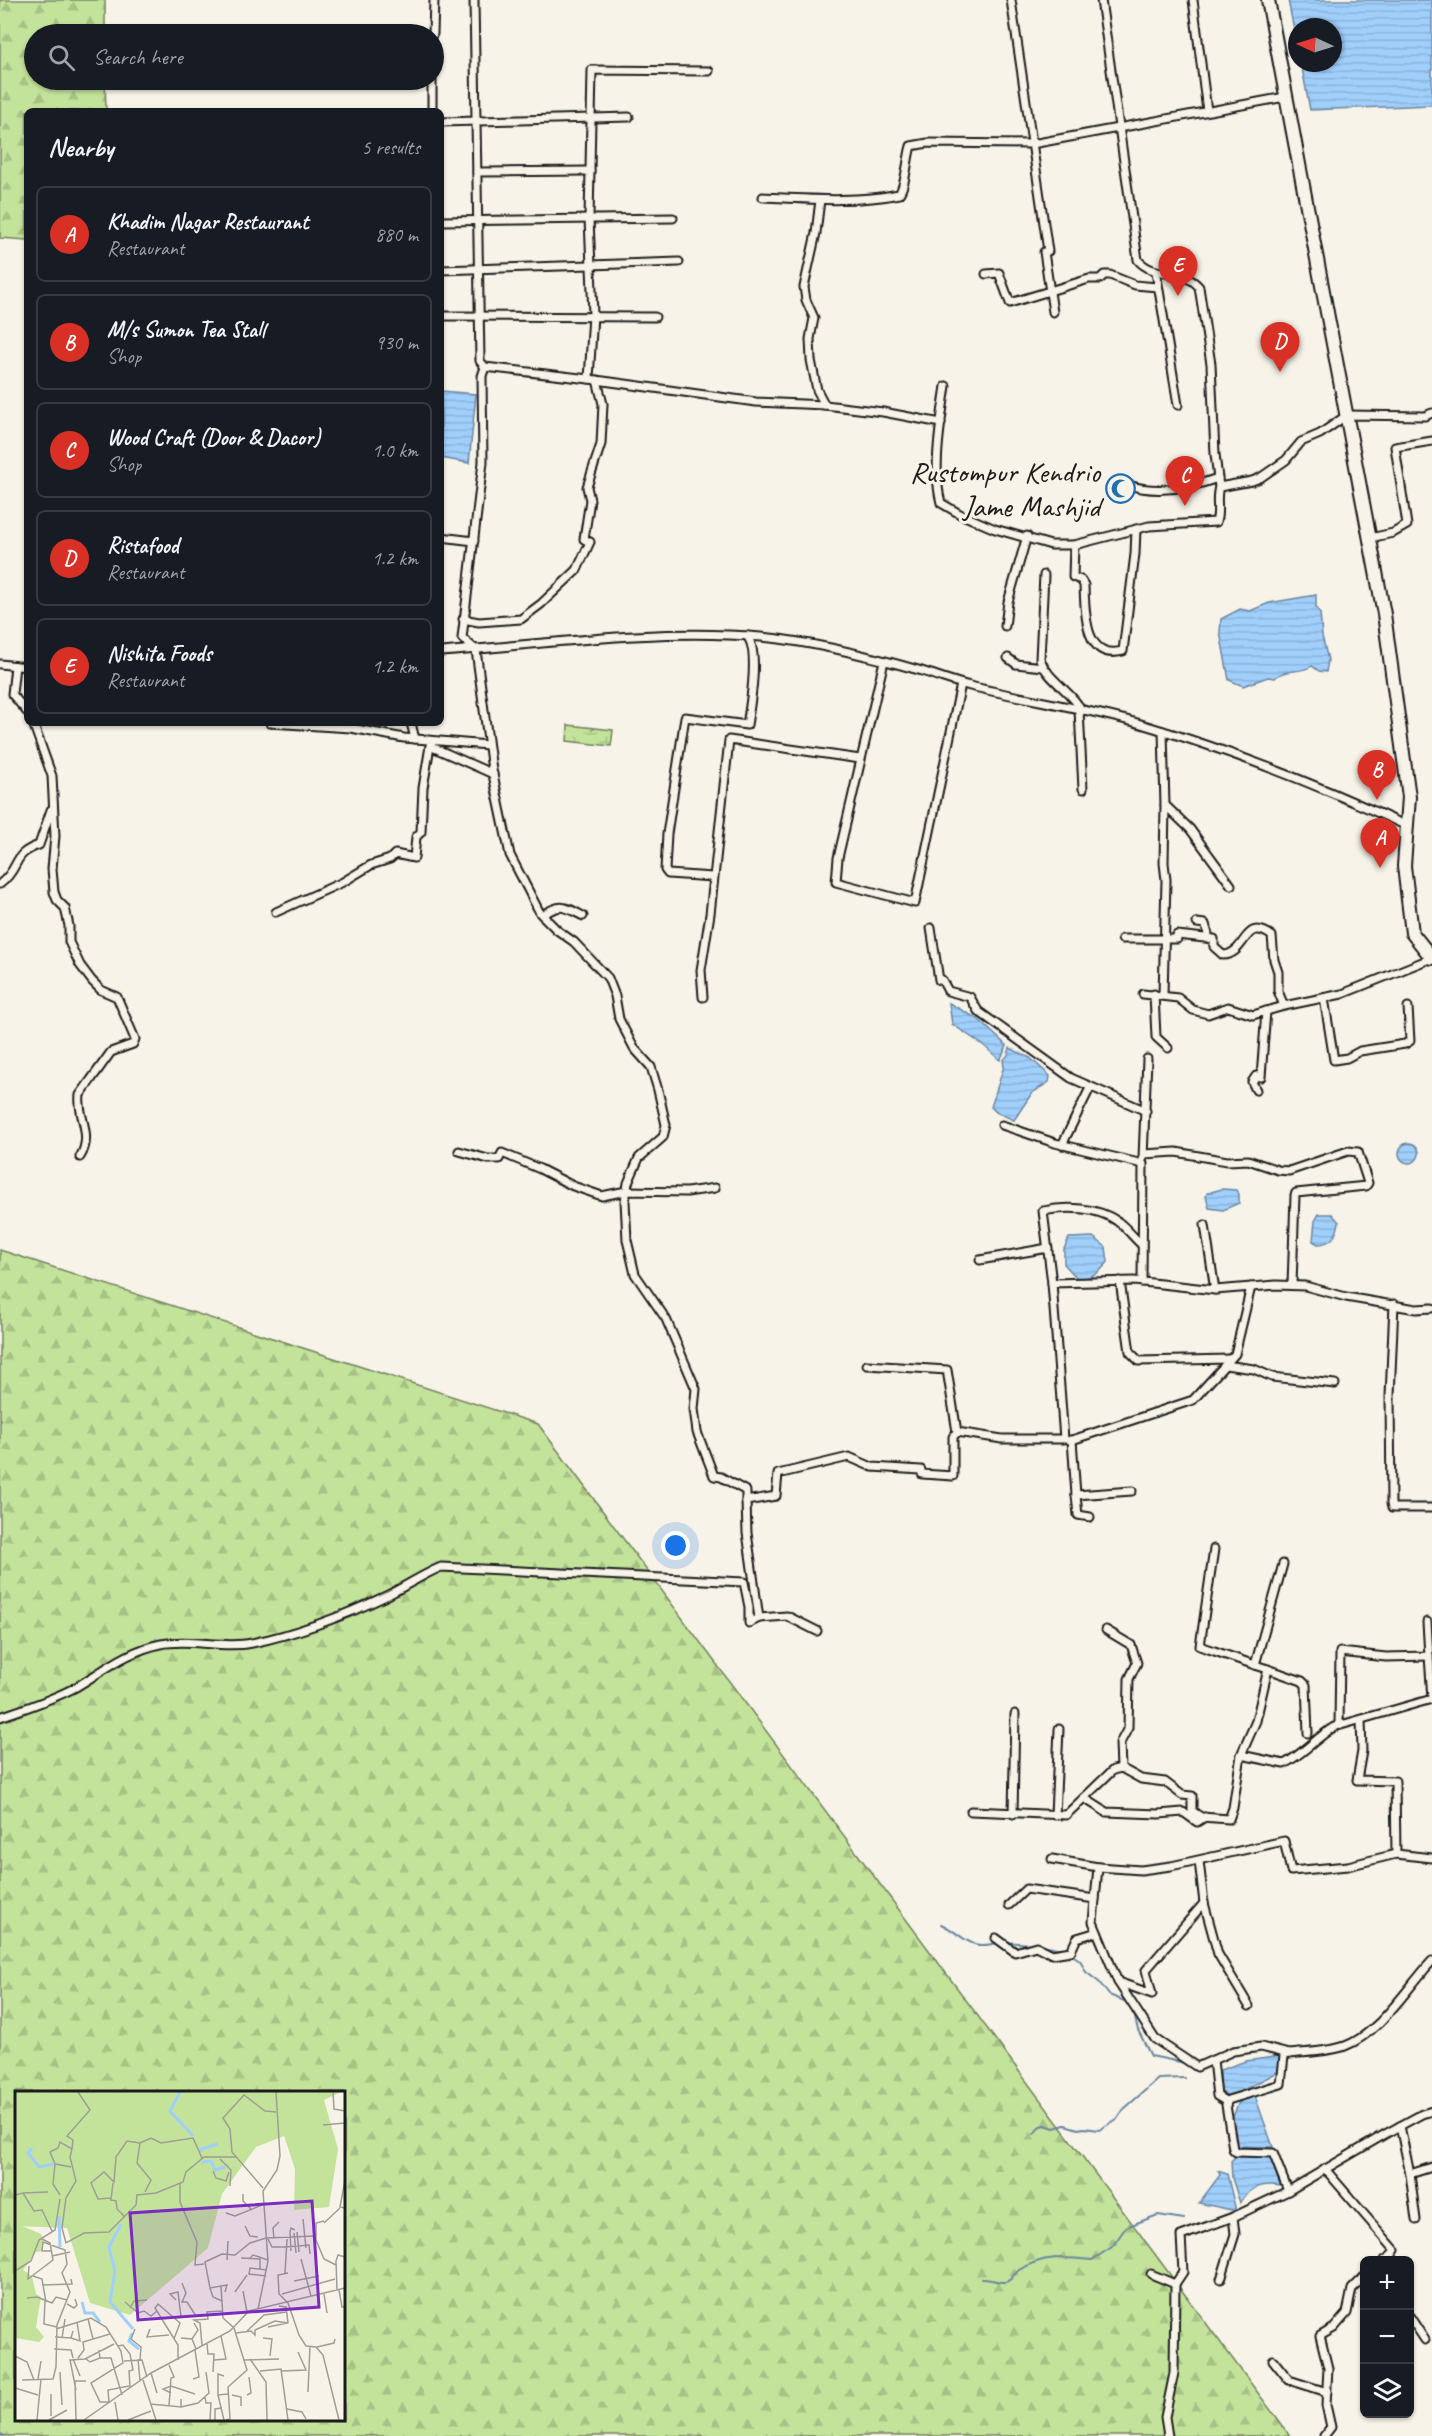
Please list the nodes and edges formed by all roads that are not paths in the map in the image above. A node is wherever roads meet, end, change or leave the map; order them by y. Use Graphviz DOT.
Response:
graph roads {
  1 [pos="434,0"];
  2 [pos="474,0"];
  3 [pos="1011,0"];
  4 [pos="1101,0"];
  5 [pos="1193,0"];
  6 [pos="1268,0"];
  7 [pos="433,24"];
  8 [pos="709,71"];
  9 [pos="432,90"];
  10 [pos="1285,97"];
  11 [pos="432,108"];
  12 [pos="1207,111"];
  13 [pos="629,117"];
  14 [pos="591,119"];
  15 [pos="476,121"];
  16 [pos="444,122"];
  17 [pos="1118,128"];
  18 [pos="1032,144"];
  19 [pos="590,171"];
  20 [pos="477,172"];
  21 [pos="763,197"];
  22 [pos="820,200"];
  23 [pos="673,218"];
  24 [pos="478,219"];
  25 [pos="590,219"];
  26 [pos="444,221"];
  27 [pos="679,262"];
  28 [pos="592,266"];
  29 [pos="479,268"];
  30 [pos="444,270"];
  31 [pos="1156,272"];
  32 [pos="986,274"];
  33 [pos="1157,286"];
  34 [pos="1051,291"];
  35 [pos="1053,312"];
  36 [pos="593,315"];
  37 [pos="444,316"];
  38 [pos="480,316"];
  39 [pos="655,317"];
  40 [pos="485,367"];
  41 [pos="593,379"];
  42 [pos="946,386"];
  43 [pos="825,405"];
  44 [pos="1178,405"];
  45 [pos="1432,413"];
  46 [pos="1347,415"];
  47 [pos="941,423"];
  48 [pos="1432,441"];
  49 [pos="1218,478"];
  50 [pos="1128,485"];
  51 [pos="1219,487"];
  52 [pos="1136,529"];
  53 [pos="1027,536"];
  54 [pos="444,537"];
  55 [pos="1370,538"];
  56 [pos="474,541"];
  57 [pos="1074,545"];
  58 [pos="1044,575"];
  59 [pos="463,619"];
  60 [pos="1005,626"];
  61 [pos="747,636"];
  62 [pos="476,650"];
  63 [pos="444,652"];
  64 [pos="1008,658"];
  65 [pos="884,661"];
  66 [pos="0,664"];
  67 [pos="15,666"];
  68 [pos="24,667"];
  69 [pos="1043,667"];
  70 [pos="961,684"];
  71 [pos="24,708"];
  72 [pos="1081,710"];
  73 [pos="34,726"];
  74 [pos="352,726"];
  75 [pos="412,726"];
  76 [pos="1163,732"];
  77 [pos="415,739"];
  78 [pos="430,743"];
  79 [pos="488,745"];
  80 [pos="860,759"];
  81 [pos="493,774"];
  82 [pos="1083,789"];
  83 [pos="52,805"];
  84 [pos="1166,805"];
  85 [pos="1407,821"];
  86 [pos="39,845"];
  87 [pos="52,852"];
  88 [pos="713,877"];
  89 [pos="0,884"];
  90 [pos="1231,885"];
  91 [pos="276,912"];
  92 [pos="542,915"];
  93 [pos="583,916"];
  94 [pos="1197,923"];
  95 [pos="932,928"];
  96 [pos="1207,938"];
  97 [pos="1122,939"];
  98 [pos="1165,939"];
  99 [pos="1432,958"];
  100 [pos="1143,994"];
  101 [pos="1154,994"];
  102 [pos="1163,995"];
  103 [pos="703,997"];
  104 [pos="1324,998"];
  105 [pos="1284,1006"];
  106 [pos="1408,1007"];
  107 [pos="1266,1011"];
  108 [pos="1168,1048"];
  109 [pos="1147,1059"];
  110 [pos="1090,1088"];
  111 [pos="1256,1090"];
  112 [pos="1146,1111"];
  113 [pos="1002,1125"];
  114 [pos="1062,1145"];
  115 [pos="459,1151"];
  116 [pos="1144,1154"];
  117 [pos="80,1157"];
  118 [pos="1143,1164"];
  119 [pos="715,1188"];
  120 [pos="627,1191"];
  121 [pos="1205,1225"];
  122 [pos="1141,1244"];
  123 [pos="1048,1248"];
  124 [pos="980,1260"];
  125 [pos="1120,1281"];
  126 [pos="1142,1282"];
  127 [pos="1052,1283"];
  128 [pos="1292,1285"];
  129 [pos="1251,1287"];
  130 [pos="1215,1290"];
  131 [pos="1394,1304"];
  132 [pos="1432,1308"];
  133 [pos="1230,1359"];
  134 [pos="867,1365"];
  135 [pos="1225,1365"];
  136 [pos="1335,1384"];
  137 [pos="957,1432"];
  138 [pos="1064,1439"];
  139 [pos="1072,1440"];
  140 [pos="1132,1491"];
  141 [pos="1076,1495"];
  142 [pos="746,1501"];
  143 [pos="1432,1508"];
  144 [pos="1090,1517"];
  145 [pos="1214,1549"];
  146 [pos="1282,1564"];
  147 [pos="759,1618"];
  148 [pos="1427,1622"];
  149 [pos="1106,1630"];
  150 [pos="817,1631"];
  151 [pos="1429,1656"];
  152 [pos="1255,1665"];
  153 [pos="1268,1669"];
  154 [pos="1432,1699"];
  155 [pos="1015,1714"];
  156 [pos="0,1717"];
  157 [pos="1361,1720"];
  158 [pos="1339,1725"];
  159 [pos="1059,1729"];
  160 [pos="1308,1733"];
  161 [pos="1241,1755"];
  162 [pos="1121,1768"];
  163 [pos="1084,1798"];
  164 [pos="971,1811"];
  165 [pos="1012,1814"];
  166 [pos="1055,1815"];
  167 [pos="1205,1817"];
  168 [pos="1396,1854"];
  169 [pos="1432,1858"];
  170 [pos="1052,1859"];
  171 [pos="1199,1861"];
  172 [pos="1098,1867"];
  173 [pos="1095,1899"];
  174 [pos="1204,1903"];
  175 [pos="1009,1905"];
  176 [pos="1097,1932"];
  177 [pos="996,1938"];
  178 [pos="1432,1961"];
  179 [pos="1118,1982"];
  180 [pos="1249,2006"];
  181 [pos="1289,2054"];
  182 [pos="1213,2060"];
  183 [pos="1227,2102"];
  184 [pos="1432,2111"];
  185 [pos="1400,2126"];
  186 [pos="1432,2167"];
  187 [pos="1325,2169"];
  188 [pos="1410,2174"];
  189 [pos="1288,2191"];
  190 [pos="1233,2217"];
  191 [pos="1416,2220"];
  192 [pos="1391,2256"];
  193 [pos="1151,2274"];
  194 [pos="1221,2279"];
  195 [pos="1360,2282"];
  196 [pos="1175,2284"];
  197 [pos="1414,2323"];
  198 [pos="1425,2340"];
  199 [pos="1273,2360"];
  200 [pos="1327,2392"];
  201 [pos="1168,2436"];
  202 [pos="1324,2436"];
  1 -- 7 [label="street"];
  2 -- 15 [label="street"];
  3 -- 18 [label="street"];
  4 -- 17 [label="street"];
  5 -- 12 [label="street"];
  6 -- 10 [label="highway"];
  8 -- 14 [label="street"];
  9 -- 11 [label="street"];
  10 -- 12 [label="street"];
  10 -- 46 [label="highway"];
  12 -- 17 [label="street"];
  13 -- 14 [label="street"];
  14 -- 15 [label="street"];
  14 -- 19 [label="street"];
  15 -- 16 [label="street"];
  15 -- 20 [label="street"];
  17 -- 18 [label="street"];
  17 -- 31 [label="street"];
  18 -- 22 [label="street"];
  18 -- 34 [label="street"];
  19 -- 20 [label="street"];
  19 -- 25 [label="street"];
  20 -- 24 [label="street"];
  21 -- 22 [label="street"];
  22 -- 43 [label="street"];
  23 -- 25 [label="street"];
  24 -- 25 [label="street"];
  24 -- 26 [label="street"];
  24 -- 29 [label="street"];
  25 -- 28 [label="street"];
  27 -- 28 [label="street"];
  28 -- 29 [label="street"];
  28 -- 36 [label="street"];
  29 -- 30 [label="street"];
  29 -- 38 [label="street"];
  31 -- 33 [label="street"];
  31 -- 49 [label="street"];
  32 -- 34 [label="street"];
  33 -- 34 [label="street"];
  33 -- 44 [label="street"];
  34 -- 35 [label="street"];
  36 -- 38 [label="street"];
  36 -- 39 [label="street"];
  36 -- 41 [label="street"];
  37 -- 38 [label="street"];
  38 -- 40 [label="street"];
  40 -- 41 [label="street"];
  40 -- 56 [label="street"];
  41 -- 43 [label="street"];
  41 -- 59 [label="street"];
  42 -- 47 [label="street"];
  43 -- 47 [label="street"];
  45 -- 46 [label="street"];
  46 -- 51 [label="street"];
  46 -- 55 [label="highway"];
  47 -- 53 [label="street"];
  48 -- 55 [label="street"];
  49 -- 50 [label="street"];
  49 -- 51 [label="street"];
  51 -- 52 [label="street"];
  52 -- 57 [label="street"];
  52 -- 57 [label="street"];
  53 -- 57 [label="street"];
  53 -- 60 [label="street"];
  54 -- 56 [label="street"];
  55 -- 85 [label="highway"];
  56 -- 59 [label="street"];
  58 -- 69 [label="street"];
  59 -- 62 [label="street"];
  61 -- 62 [label="street"];
  61 -- 65 [label="street"];
  61 -- 88 [label="street"];
  62 -- 63 [label="street"];
  62 -- 79 [label="street"];
  64 -- 69 [label="street"];
  65 -- 70 [label="street"];
  65 -- 80 [label="street"];
  66 -- 67 [label="street"];
  67 -- 68 [label="street"];
  67 -- 71 [label="street"];
  69 -- 72 [label="street"];
  70 -- 72 [label="street"];
  70 -- 80 [label="street"];
  72 -- 76 [label="street"];
  72 -- 82 [label="street"];
  73 -- 83 [label="street"];
  74 -- 77 [label="street"];
  75 -- 77 [label="street"];
  76 -- 84 [label="street"];
  76 -- 85 [label="street"];
  77 -- 78 [label="street"];
  78 -- 79 [label="street"];
  78 -- 81 [label="street"];
  78 -- 91 [label="street"];
  79 -- 81 [label="street"];
  80 -- 88 [label="street"];
  81 -- 92 [label="street"];
  83 -- 86 [label="street"];
  83 -- 87 [label="street"];
  84 -- 90 [label="street"];
  84 -- 98 [label="street"];
  85 -- 99 [label="highway"];
  86 -- 87 [label="street"];
  86 -- 89 [label="street"];
  87 -- 117 [label="street"];
  88 -- 103 [label="street"];
  92 -- 93 [label="street"];
  92 -- 120 [label="street"];
  94 -- 96 [label="street"];
  95 -- 110 [label="street"];
  96 -- 98 [label="street"];
  96 -- 105 [label="street"];
  97 -- 98 [label="street"];
  98 -- 102 [label="street"];
  99 -- 104 [label="street"];
  100 -- 101 [label="street"];
  101 -- 102 [label="street"];
  101 -- 108 [label="street"];
  102 -- 107 [label="street"];
  104 -- 105 [label="street"];
  104 -- 106 [label="street"];
  105 -- 107 [label="street"];
  107 -- 111 [label="street"];
  109 -- 112 [label="street"];
  110 -- 112 [label="street"];
  110 -- 114 [label="street"];
  112 -- 116 [label="street"];
  113 -- 114 [label="street"];
  114 -- 118 [label="street"];
  115 -- 120 [label="street"];
  116 -- 118 [label="street"];
  116 -- 128 [label="street"];
  118 -- 122 [label="street"];
  119 -- 120 [label="street"];
  120 -- 142 [label="street"];
  121 -- 130 [label="street"];
  122 -- 123 [label="street"];
  122 -- 126 [label="street"];
  123 -- 124 [label="street"];
  123 -- 127 [label="street"];
  125 -- 126 [label="street"];
  125 -- 127 [label="street"];
  125 -- 133 [label="street"];
  126 -- 130 [label="street"];
  127 -- 138 [label="street"];
  128 -- 129 [label="street"];
  128 -- 131 [label="street"];
  129 -- 130 [label="street"];
  129 -- 133 [label="street"];
  131 -- 132 [label="street"];
  131 -- 143 [label="street"];
  133 -- 135 [label="street"];
  134 -- 137 [label="street"];
  135 -- 136 [label="street"];
  135 -- 139 [label="street"];
  137 -- 138 [label="street"];
  137 -- 142 [label="street"];
  138 -- 139 [label="street"];
  139 -- 141 [label="street"];
  140 -- 141 [label="street"];
  141 -- 144 [label="street"];
  142 -- 147 [label="street"];
  145 -- 152 [label="street"];
  146 -- 152 [label="street"];
  147 -- 150 [label="street"];
  147 -- 156 [label="street"];
  148 -- 151 [label="street"];
  149 -- 162 [label="street"];
  151 -- 154 [label="street"];
  151 -- 158 [label="street"];
  152 -- 153 [label="street"];
  153 -- 160 [label="street"];
  153 -- 161 [label="street"];
  154 -- 157 [label="street"];
  155 -- 165 [label="street"];
  157 -- 158 [label="street"];
  157 -- 168 [label="street"];
  158 -- 161 [label="street"];
  159 -- 166 [label="street"];
  161 -- 167 [label="street"];
  162 -- 163 [label="street"];
  162 -- 167 [label="street"];
  163 -- 166 [label="street"];
  163 -- 167 [label="street"];
  164 -- 165 [label="street"];
  165 -- 166 [label="street"];
  168 -- 169 [label="street"];
  168 -- 171 [label="street"];
  170 -- 172 [label="street"];
  171 -- 172 [label="street"];
  171 -- 174 [label="street"];
  172 -- 173 [label="street"];
  173 -- 175 [label="street"];
  173 -- 176 [label="street"];
  174 -- 179 [label="street"];
  174 -- 180 [label="street"];
  176 -- 177 [label="street"];
  176 -- 179 [label="street"];
  178 -- 181 [label="street"];
  179 -- 182 [label="street"];
  181 -- 182 [label="street"];
  181 -- 183 [label="street"];
  182 -- 183 [label="street"];
  183 -- 189 [label="street"];
  184 -- 185 [label="street"];
  185 -- 187 [label="street"];
  185 -- 188 [label="street"];
  186 -- 188 [label="street"];
  187 -- 189 [label="street"];
  187 -- 192 [label="street"];
  188 -- 191 [label="street"];
  189 -- 190 [label="street"];
  190 -- 194 [label="street"];
  190 -- 196 [label="street"];
  193 -- 196 [label="street"];
  195 -- 200 [label="street"];
  196 -- 201 [label="street"];
  197 -- 198 [label="street"];
  199 -- 200 [label="street"];
  200 -- 202 [label="street"];
}
